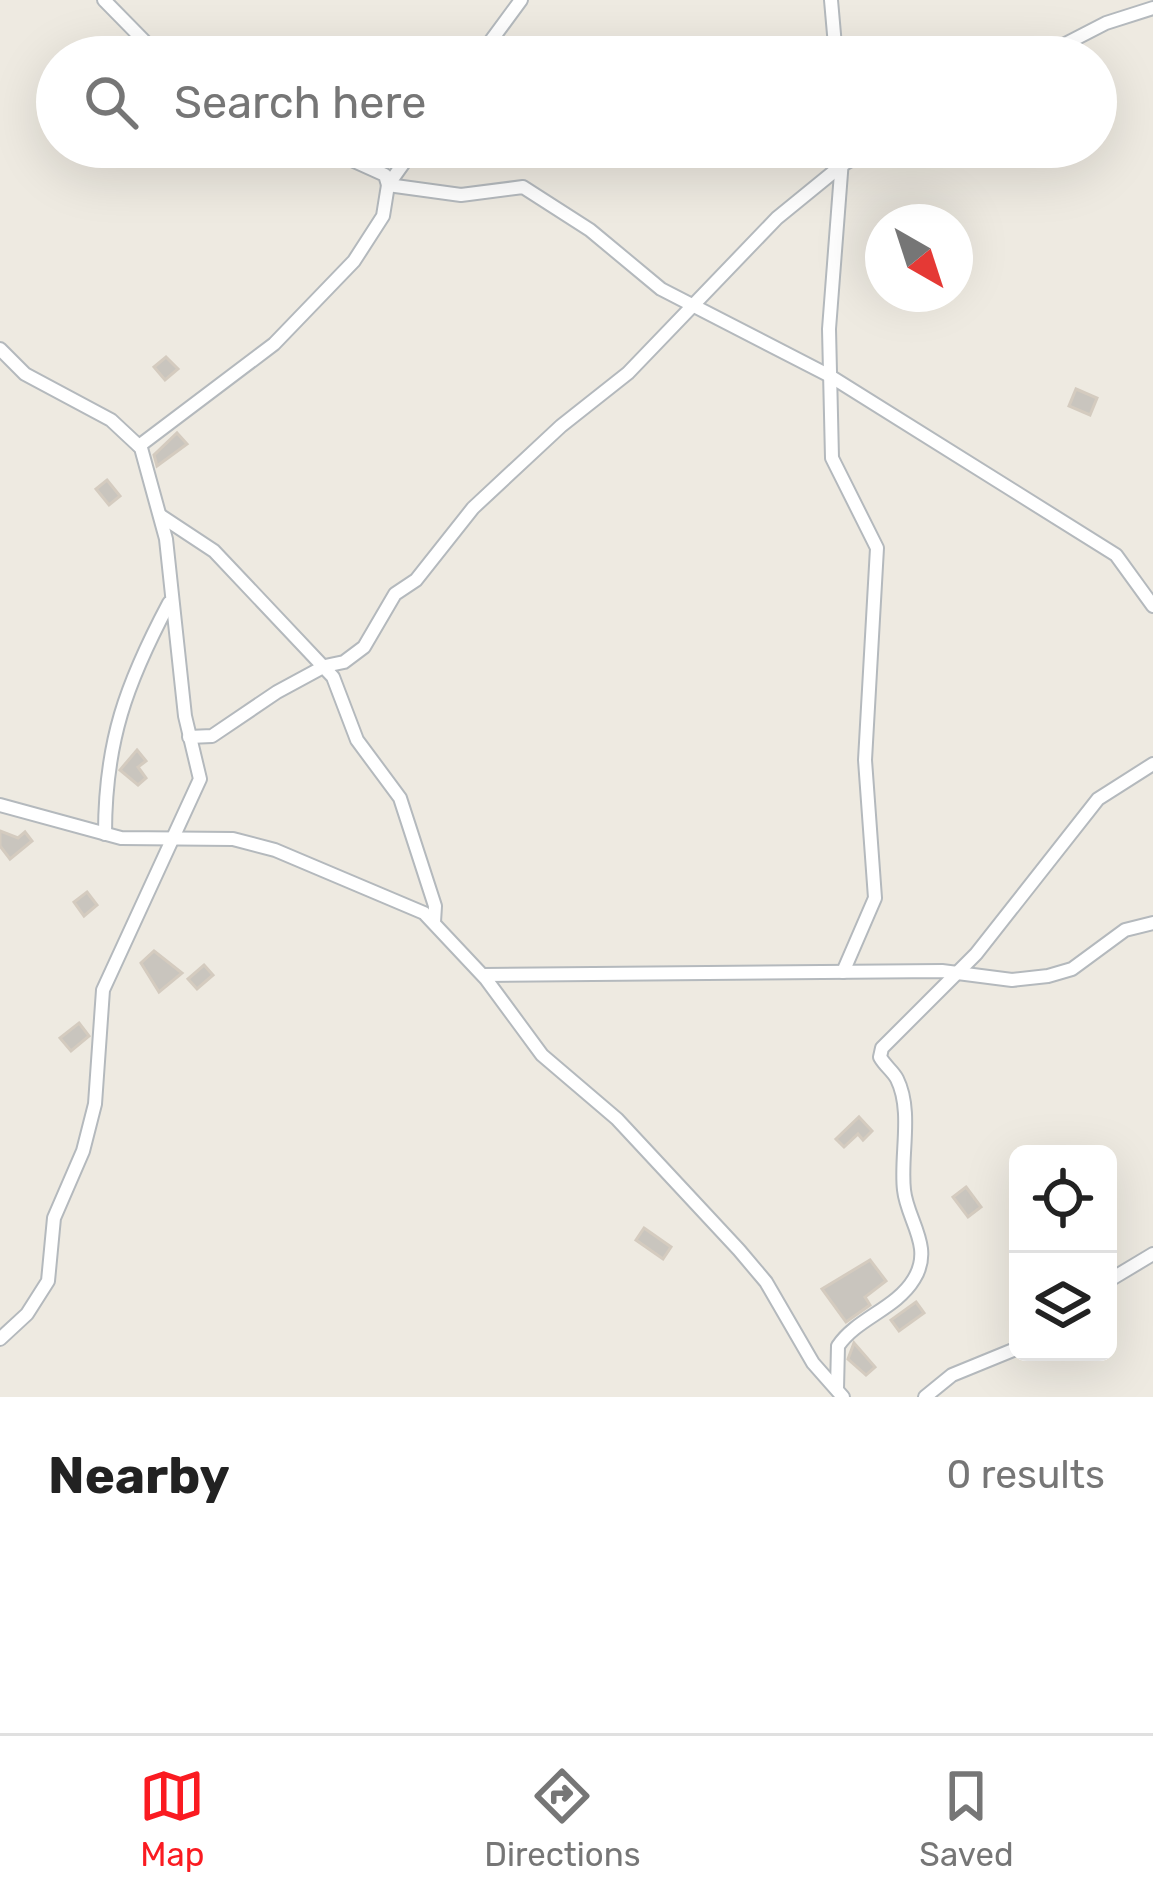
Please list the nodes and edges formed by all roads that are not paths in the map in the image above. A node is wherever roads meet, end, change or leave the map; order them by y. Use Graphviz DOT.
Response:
graph roads {
  1 [pos="104,0"];
  2 [pos="521,0"];
  3 [pos="831,0"];
  4 [pos="1153,8"];
  5 [pos="139,36"];
  6 [pos="494,36"];
  7 [pos="834,36"];
  8 [pos="1081,36"];
  9 [pos="369,168"];
  10 [pos="400,168"];
  11 [pos="838,168"];
  12 [pos="842,168"];
  13 [pos="388,185"];
  14 [pos="694,306"];
  15 [pos="0,349"];
  16 [pos="830,376"];
  17 [pos="139,446"];
  18 [pos="161,516"];
  19 [pos="170,602"];
  20 [pos="1153,606"];
  21 [pos="325,666"];
  22 [pos="189,737"];
  23 [pos="1153,764"];
  24 [pos="2,807"];
  25 [pos="105,834"];
  26 [pos="170,840"];
  27 [pos="434,922"];
  28 [pos="1153,923"];
  29 [pos="843,972"];
  30 [pos="955,973"];
  31 [pos="483,975"];
  32 [pos="1153,1254"];
  33 [pos="1117,1276"];
  34 [pos="0,1339"];
  35 [pos="1009,1352"];
  36 [pos="840,1394"];
  37 [pos="925,1397"];
  1 -- 5 [label="street"];
  2 -- 6 [label="street"];
  3 -- 7 [label="street"];
  4 -- 8 [label="street"];
  9 -- 13 [label="street"];
  10 -- 13 [label="street"];
  11 -- 14 [label="street"];
  12 -- 16 [label="street"];
  13 -- 14 [label="street"];
  13 -- 17 [label="street"];
  14 -- 16 [label="street"];
  14 -- 21 [label="street"];
  15 -- 17 [label="street"];
  16 -- 20 [label="street"];
  16 -- 29 [label="street"];
  17 -- 18 [label="street"];
  18 -- 19 [label="street"];
  18 -- 21 [label="street"];
  19 -- 22 [label="street"];
  19 -- 25 [label="street"];
  21 -- 22 [label="street"];
  21 -- 27 [label="street"];
  22 -- 26 [label="street"];
  23 -- 30 [label="street"];
  24 -- 25 [label="street"];
  25 -- 26 [label="street"];
  26 -- 27 [label="street"];
  26 -- 34 [label="street"];
  27 -- 31 [label="street"];
  28 -- 30 [label="street"];
  29 -- 30 [label="street"];
  29 -- 31 [label="street"];
  30 -- 36 [label="street"];
  31 -- 36 [label="street"];
  32 -- 33 [label="street"];
  35 -- 37 [label="street"];
}
